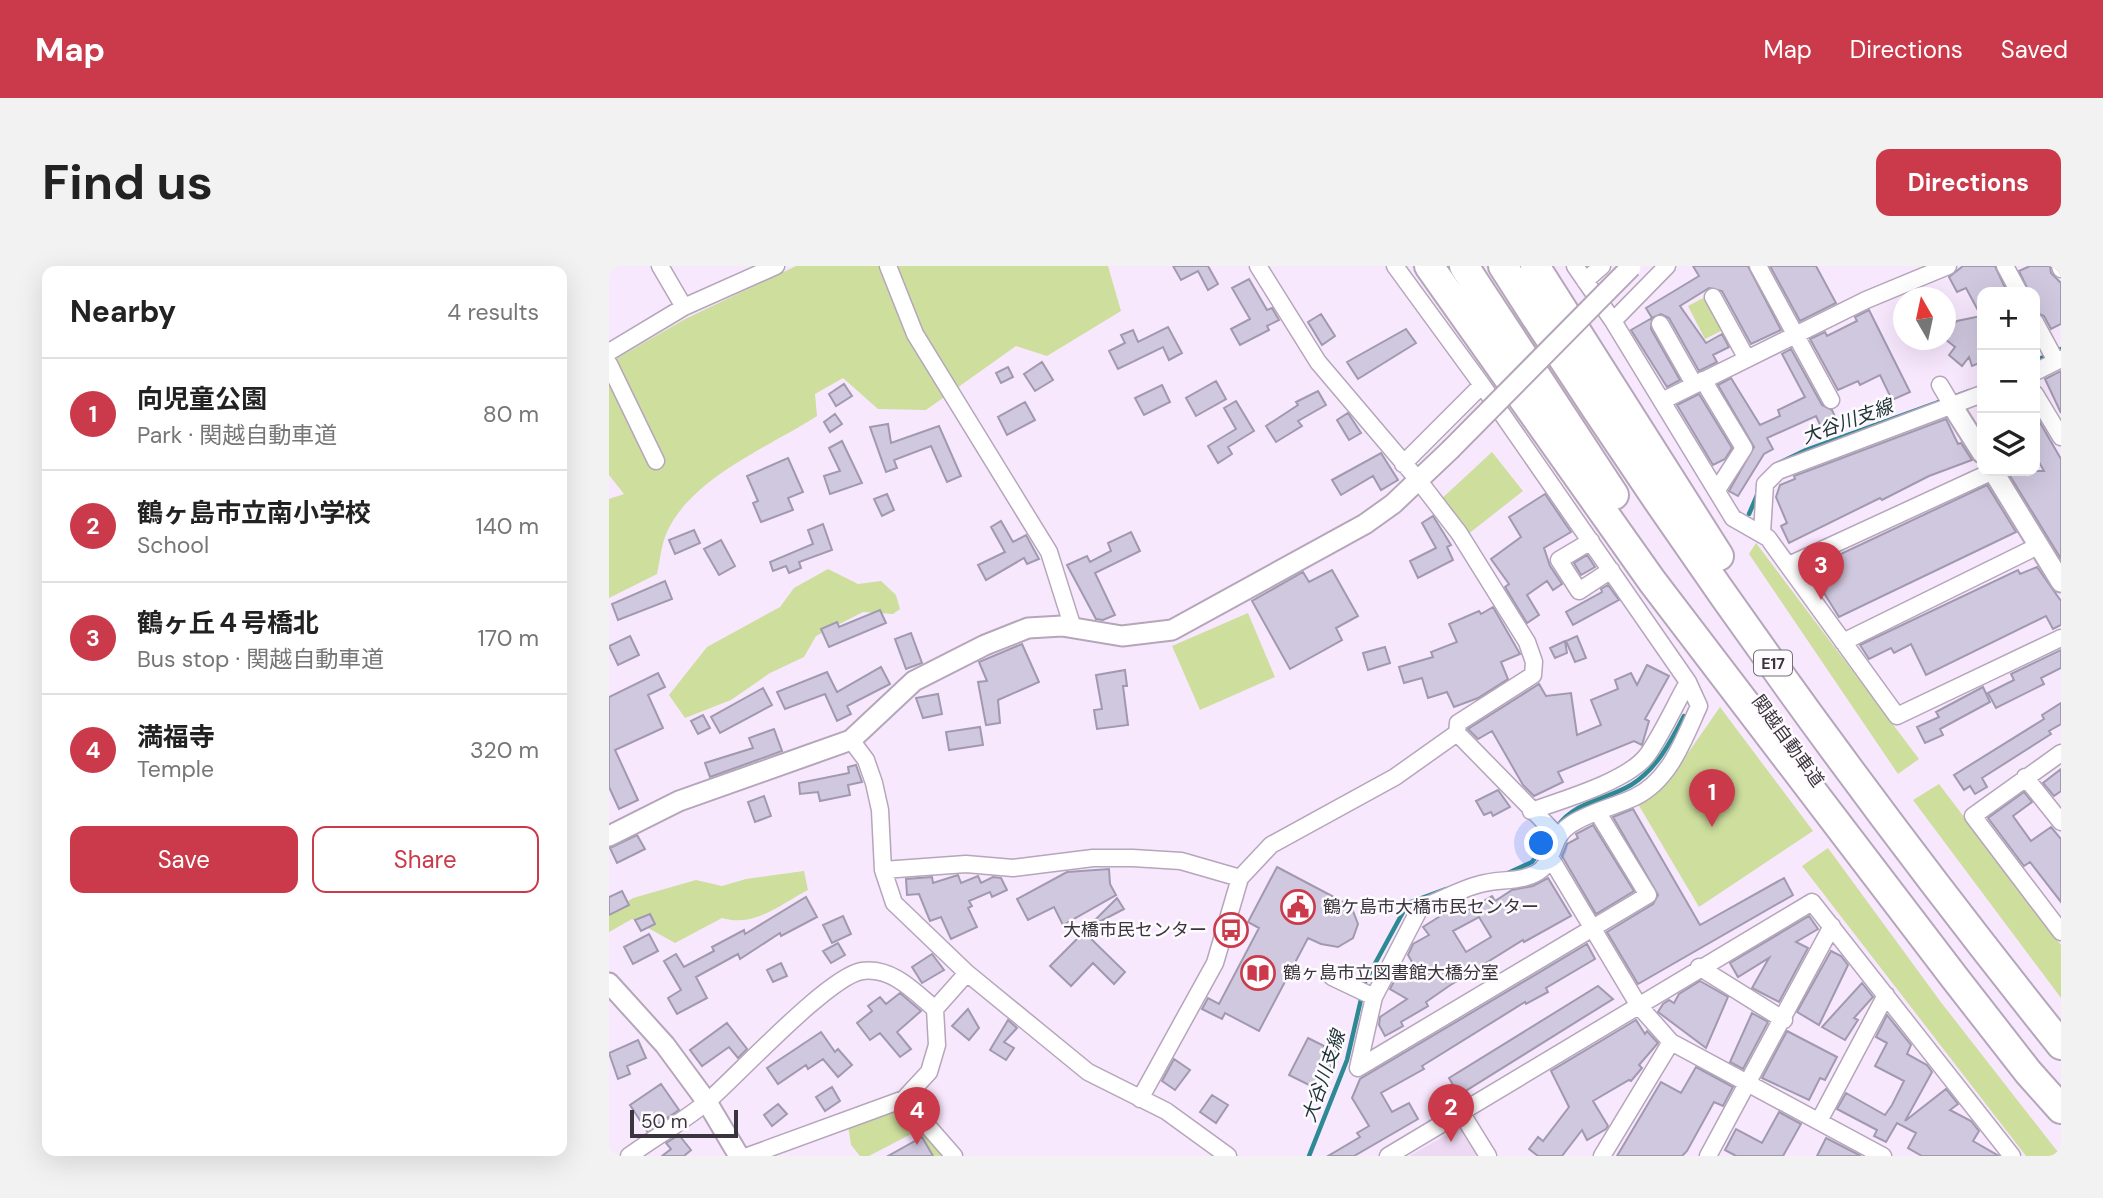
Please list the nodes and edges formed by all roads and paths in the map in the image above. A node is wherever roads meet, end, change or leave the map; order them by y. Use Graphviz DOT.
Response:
graph roads {
  1 [pos="660,266"];
  2 [pos="776,266"];
  3 [pos="888,266"];
  4 [pos="1258,266"];
  5 [pos="1395,266"];
  6 [pos="1429,266"];
  7 [pos="1464,266"];
  8 [pos="1503,266"];
  9 [pos="1535,266"];
  10 [pos="1575,266"];
  11 [pos="1602,266"];
  12 [pos="1632,266"];
  13 [pos="1667,266"];
  14 [pos="1758,266"];
  15 [pos="1948,266"];
  16 [pos="2005,266"];
  17 [pos="1585,281"];
  18 [pos="2016,287"];
  19 [pos="1713,297"];
  20 [pos="684,307"];
  21 [pos="1613,321"];
  22 [pos="1660,324"];
  23 [pos="2040,330"];
  24 [pos="1796,334"];
  25 [pos="609,352"];
  26 [pos="1747,359"];
  27 [pos="2059,360"];
  28 [pos="609,364"];
  29 [pos="2040,370"];
  30 [pos="1699,382"];
  31 [pos="1482,385"];
  32 [pos="1940,385"];
  33 [pos="1977,396"];
  34 [pos="1831,400"];
  35 [pos="1662,401"];
  36 [pos="2040,402"];
  37 [pos="1953,407"];
  38 [pos="2061,437"];
  39 [pos="1977,445"];
  40 [pos="656,461"];
  41 [pos="1403,464"];
  42 [pos="1982,476"];
  43 [pos="1996,476"];
  44 [pos="1419,481"];
  45 [pos="1717,490"];
  46 [pos="1762,533"];
  47 [pos="1591,541"];
  48 [pos="2038,546"];
  49 [pos="1789,565"];
  50 [pos="1611,570"];
  51 [pos="2061,582"];
  52 [pos="1073,628"];
  53 [pos="2061,638"];
  54 [pos="1843,642"];
  55 [pos="1688,682"];
  56 [pos="1457,733"];
  57 [pos="851,740"];
  58 [pos="2061,753"];
  59 [pos="2025,777"];
  60 [pos="1531,811"];
  61 [pos="1598,813"];
  62 [pos="2061,822"];
  63 [pos="1557,835"];
  64 [pos="609,836"];
  65 [pos="1909,851"];
  66 [pos="1550,857"];
  67 [pos="883,870"];
  68 [pos="1240,878"];
  69 [pos="1832,926"];
  70 [pos="1593,928"];
  71 [pos="2061,932"];
  72 [pos="1699,967"];
  73 [pos="967,973"];
  74 [pos="1332,977"];
  75 [pos="609,983"];
  76 [pos="1886,995"];
  77 [pos="1374,997"];
  78 [pos="1639,1006"];
  79 [pos="935,1009"];
  80 [pos="1784,1020"];
  81 [pos="1671,1042"];
  82 [pos="2061,1045"];
  83 [pos="1750,1083"];
  84 [pos="2061,1098"];
  85 [pos="904,1099"];
  86 [pos="1140,1099"];
  87 [pos="707,1102"];
  88 [pos="2061,1109"];
  89 [pos="1462,1114"];
  90 [pos="1819,1121"];
  91 [pos="629,1156"];
  92 [pos="739,1156"];
  93 [pos="748,1156"];
  94 [pos="954,1156"];
  95 [pos="1228,1156"];
  96 [pos="1388,1156"];
  97 [pos="1488,1156"];
  98 [pos="1602,1156"];
  99 [pos="1707,1156"];
  100 [pos="1883,1156"];
  101 [pos="2012,1156"];
  1 -- 20 [label="street"];
  2 -- 20 [label="street"];
  3 -- 52 [label="street"];
  4 -- 41 [label="street"];
  5 -- 31 [label="street"];
  6 -- 88 [label="highway"];
  7 -- 84 [label="highway, 関越自動車道 / E17"];
  8 -- 65 [label="highway, 関越自動車道 / E17"];
  9 -- 65 [label="highway"];
  10 -- 17 [label="street"];
  11 -- 17 [label="street"];
  12 -- 44 [label="street, bridge"];
  13 -- 21 [label="street"];
  14 -- 24 [label="street"];
  15 -- 24 [label="street"];
  16 -- 18 [label="street"];
  17 -- 21 [label="street"];
  19 -- 26 [label="street"];
  20 -- 25 [label="street"];
  21 -- 35 [label="street"];
  22 -- 30 [label="street"];
  23 -- 27 [label="street"];
  24 -- 26 [label="street"];
  24 -- 34 [label="street"];
  26 -- 30 [label="street"];
  27 -- 29 [label="street"];
  28 -- 40 [label="street"];
  30 -- 35 [label="street"];
  30 -- 45 [label="street"];
  31 -- 41 [label="street"];
  31 -- 47 [label="street"];
  32 -- 37 [label="street"];
  33 -- 37 [label="street"];
  35 -- 45 [label="street"];
  36 -- 38 [label="street"];
  37 -- 39 [label="street"];
  37 -- 46 [label="street"];
  41 -- 44 [label="street"];
  42 -- 49 [label="street"];
  43 -- 48 [label="street"];
  44 -- 52 [label="street"];
  44 -- 56 [label="street"];
  45 -- 46 [label="street"];
  46 -- 49 [label="street"];
  47 -- 50 [label="street"];
  47 -- 50 [label="street"];
  48 -- 51 [label="street"];
  48 -- 54 [label="street"];
  49 -- 54 [label="street"];
  50 -- 55 [label="street"];
  52 -- 57 [label="street"];
  53 -- 54 [label="street"];
  55 -- 60 [label="street"];
  55 -- 61 [label="street"];
  56 -- 60 [label="street"];
  56 -- 68 [label="street"];
  57 -- 64 [label="street"];
  57 -- 67 [label="street"];
  58 -- 59 [label="street"];
  59 -- 62 [label="street"];
  59 -- 71 [label="street"];
  60 -- 63 [label="street"];
  61 -- 63 [label="street"];
  61 -- 70 [label="street"];
  63 -- 66 [label="street"];
  65 -- 82 [label="highway, 関越自動車道 / E17"];
  66 -- 70 [label="street"];
  66 -- 77 [label="street"];
  67 -- 68 [label="street"];
  67 -- 73 [label="street"];
  68 -- 86 [label="street"];
  69 -- 72 [label="street"];
  69 -- 76 [label="street"];
  69 -- 80 [label="street"];
  70 -- 77 [label="street"];
  70 -- 78 [label="street"];
  72 -- 78 [label="street"];
  72 -- 80 [label="street"];
  73 -- 79 [label="street"];
  73 -- 86 [label="street"];
  74 -- 77 [label="street"];
  75 -- 87 [label="street"];
  76 -- 90 [label="street"];
  76 -- 101 [label="street"];
  78 -- 81 [label="street"];
  78 -- 89 [label="street"];
  79 -- 85 [label="street"];
  79 -- 87 [label="street"];
  80 -- 83 [label="street"];
  81 -- 83 [label="street"];
  81 -- 98 [label="street"];
  83 -- 90 [label="street"];
  83 -- 99 [label="street"];
  85 -- 93 [label="street"];
  85 -- 94 [label="street"];
  86 -- 95 [label="street"];
  87 -- 91 [label="street"];
  87 -- 92 [label="street"];
  89 -- 96 [label="street"];
  89 -- 97 [label="street"];
  90 -- 100 [label="street"];
}
